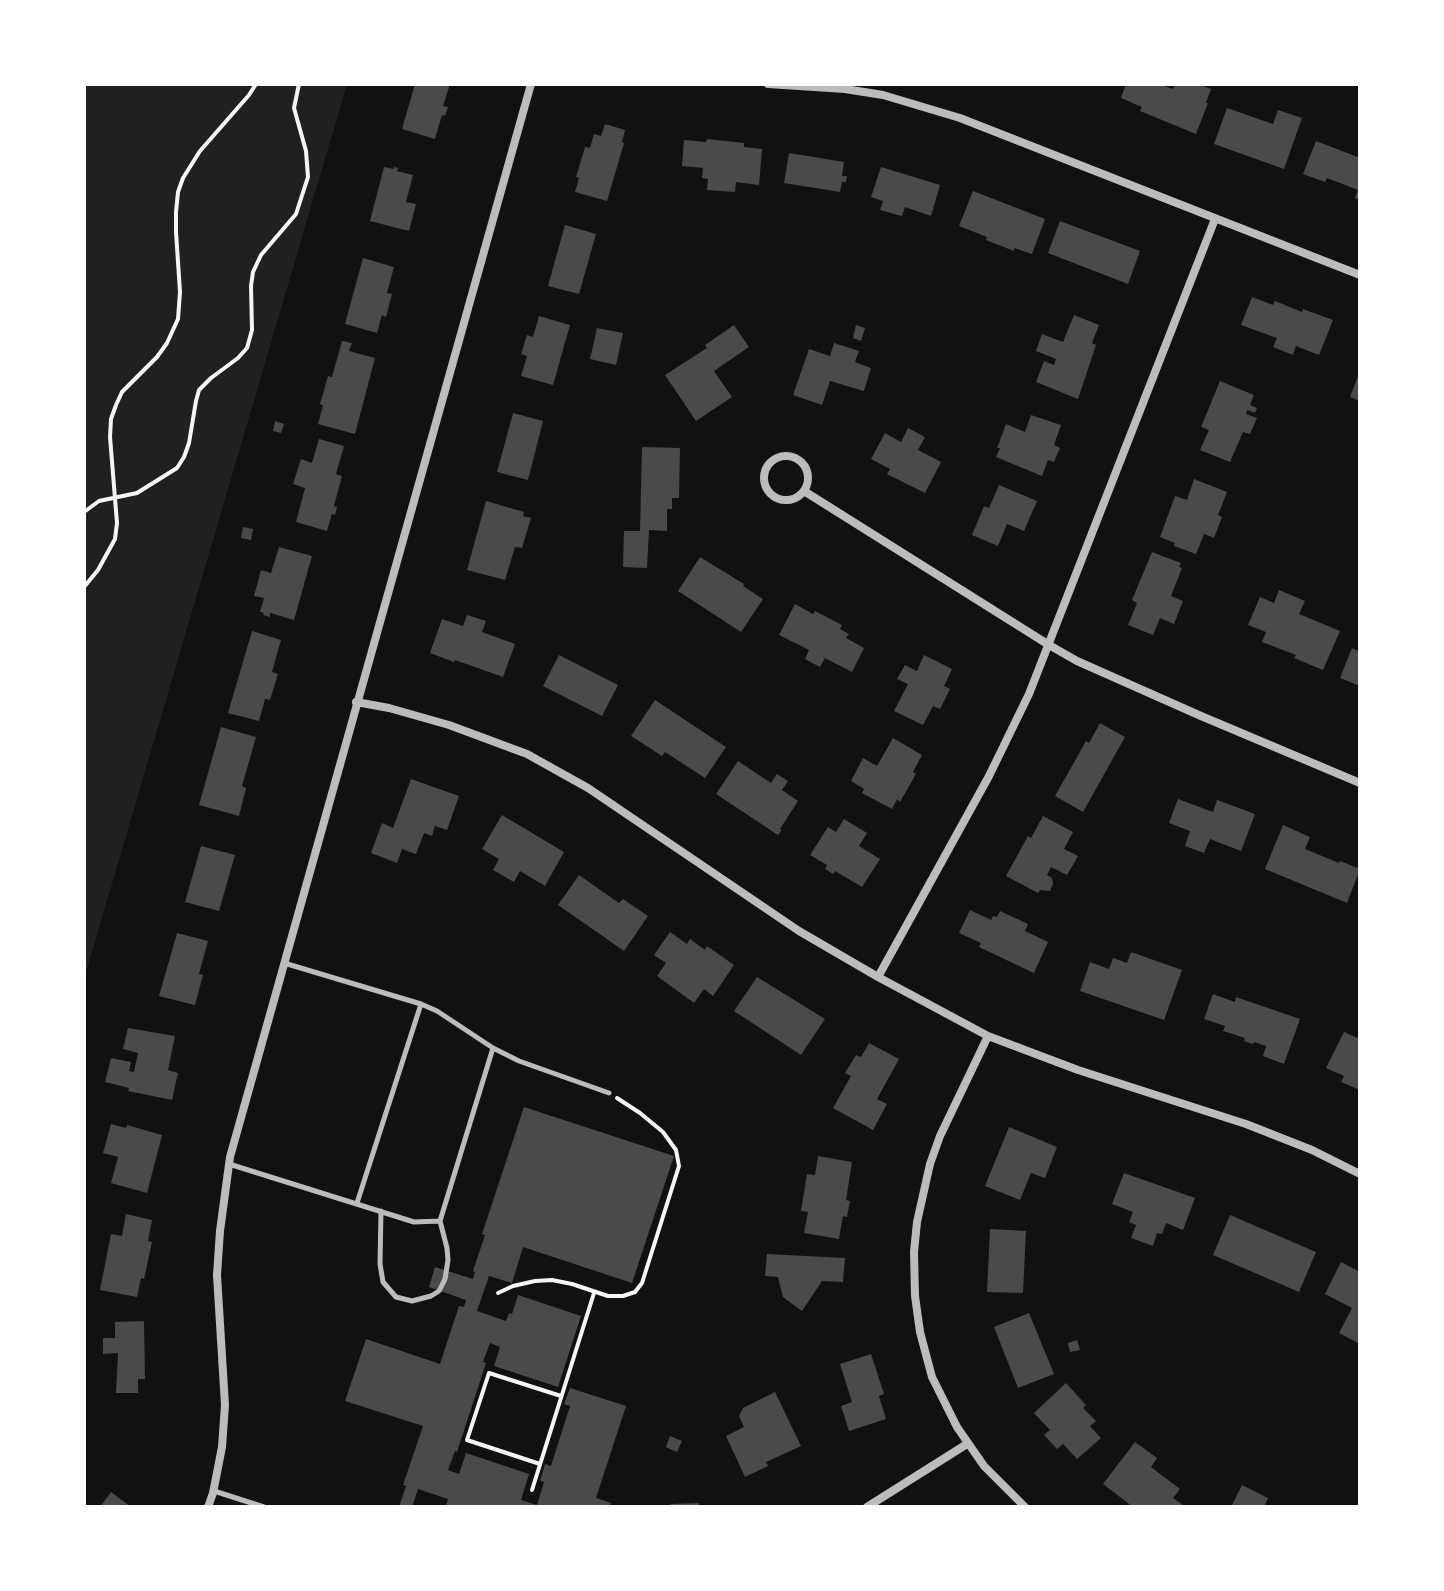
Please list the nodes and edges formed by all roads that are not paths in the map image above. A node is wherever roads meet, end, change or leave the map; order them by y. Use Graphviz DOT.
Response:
graph roads {
  1 [pos="531,84"];
  2 [pos="768,84"];
  3 [pos="1215,219"];
  4 [pos="1360,275"];
  5 [pos="804,491"];
  6 [pos="1049,645"];
  7 [pos="356,702"];
  8 [pos="1360,783"];
  9 [pos="283,963"];
  10 [pos="878,977"];
  11 [pos="421,1004"];
  12 [pos="988,1036"];
  13 [pos="493,1048"];
  14 [pos="609,1093"];
  15 [pos="229,1164"];
  16 [pos="1360,1174"];
  17 [pos="357,1203"];
  18 [pos="381,1211"];
  19 [pos="440,1221"];
  20 [pos="967,1444"];
  21 [pos="213,1490"];
  22 [pos="208,1507"];
  23 [pos="264,1507"];
  24 [pos="867,1507"];
  25 [pos="1025,1507"];
  1 -- 7 [label="street"];
  2 -- 3 [label="street"];
  3 -- 4 [label="street"];
  3 -- 6 [label="street"];
  5 -- 5 [label="street"];
  5 -- 6 [label="street"];
  6 -- 8 [label="street"];
  6 -- 10 [label="street"];
  7 -- 9 [label="street"];
  7 -- 10 [label="street"];
  9 -- 11 [label="lane"];
  9 -- 15 [label="street"];
  10 -- 12 [label="street"];
  11 -- 13 [label="lane"];
  11 -- 17 [label="lane"];
  12 -- 16 [label="street"];
  12 -- 20 [label="street"];
  13 -- 14 [label="lane"];
  13 -- 19 [label="lane"];
  15 -- 17 [label="lane"];
  15 -- 21 [label="street"];
  17 -- 18 [label="lane"];
  18 -- 19 [label="lane"];
  18 -- 19 [label="lane"];
  20 -- 24 [label="street"];
  20 -- 25 [label="street"];
  21 -- 22 [label="street"];
  21 -- 23 [label="lane"];
}
